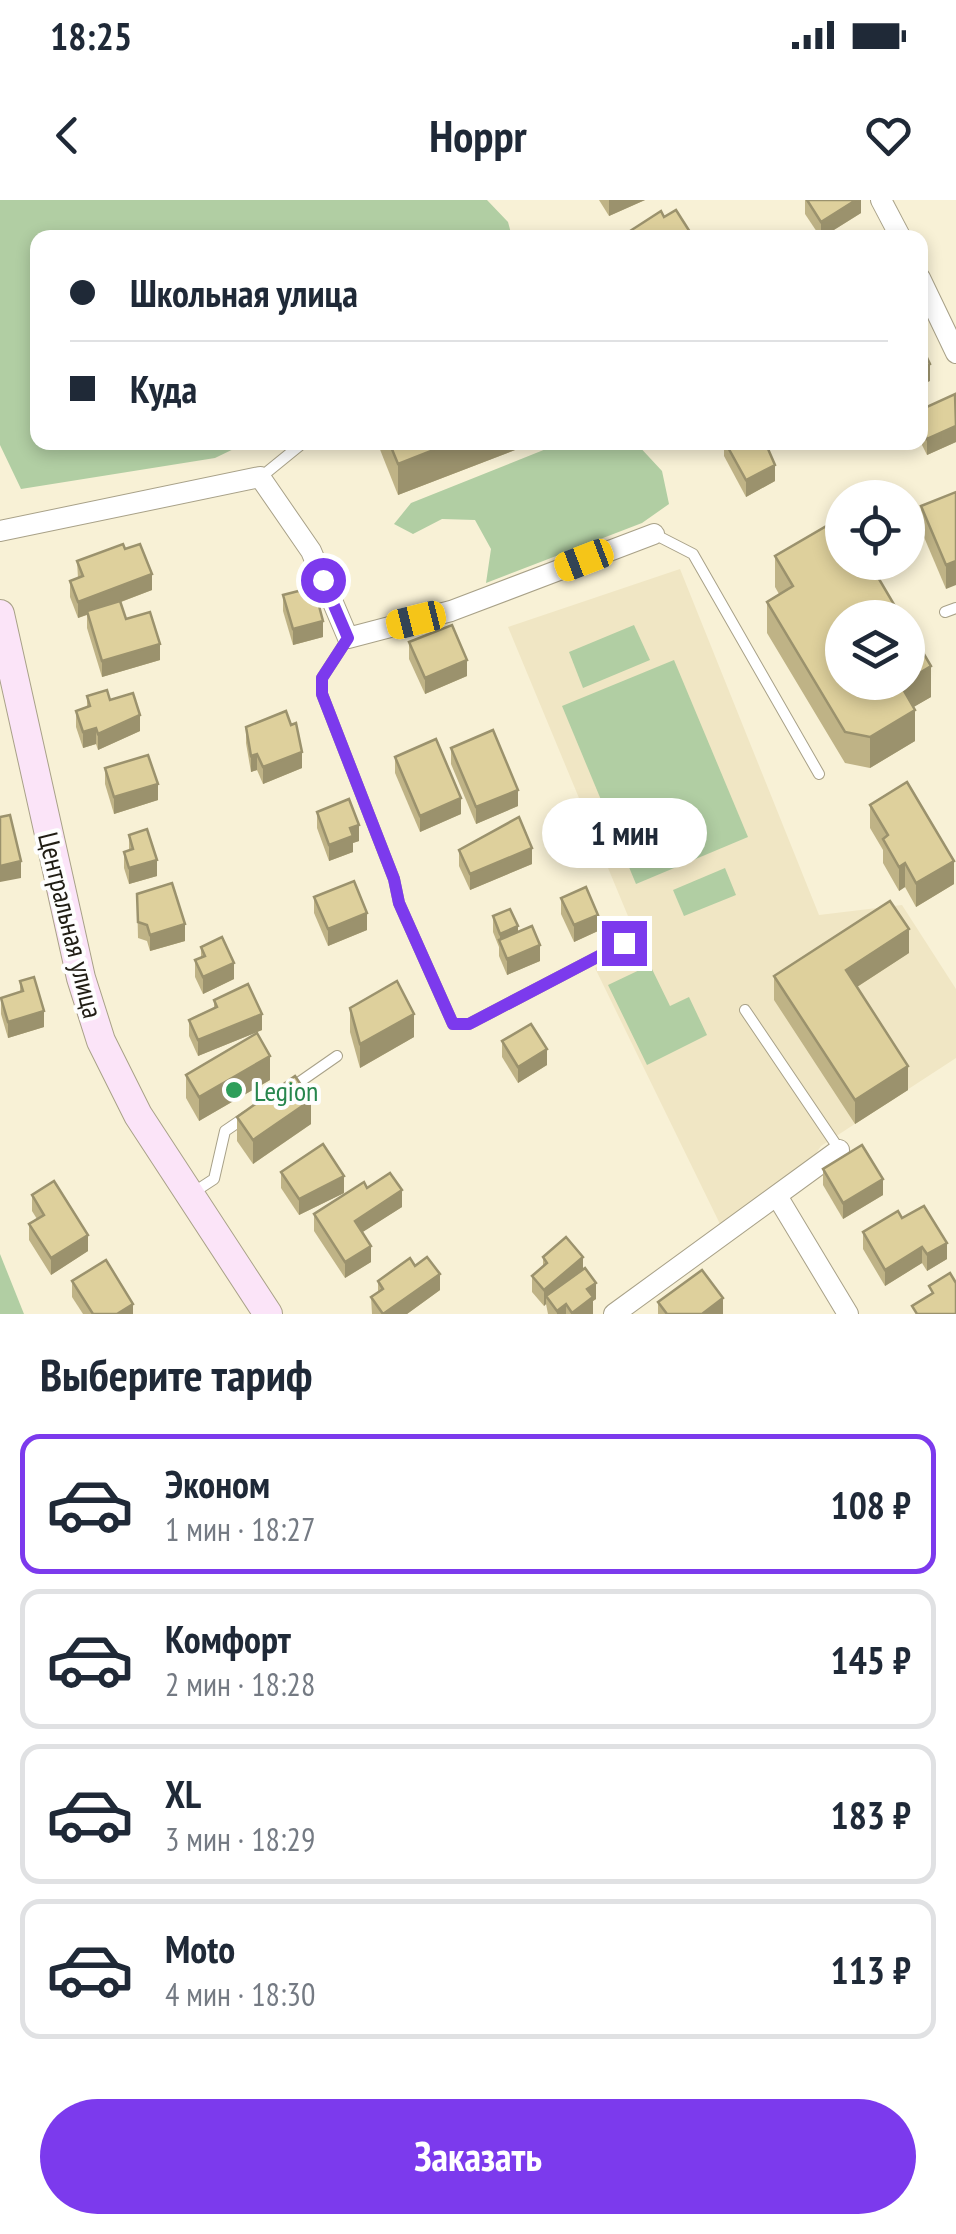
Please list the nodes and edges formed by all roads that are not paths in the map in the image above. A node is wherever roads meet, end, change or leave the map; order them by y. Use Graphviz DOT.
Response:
graph roads {
  1 [pos="881,200"];
  2 [pos="897,230"];
  3 [pos="928,295"];
  4 [pos="956,353"];
  5 [pos="294,450"];
  6 [pos="260,477"];
  7 [pos="0,531"];
  8 [pos="654,534"];
  9 [pos="0,614"];
  10 [pos="348,638"];
  11 [pos="820,774"];
  12 [pos="624,943"];
  13 [pos="746,1010"];
  14 [pos="337,1056"];
  15 [pos="273,1099"];
  16 [pos="257,1110"];
  17 [pos="839,1150"];
  18 [pos="190,1194"];
  19 [pos="777,1196"];
  20 [pos="268,1314"];
  21 [pos="614,1314"];
  22 [pos="848,1314"];
  1 -- 2 [label="street"];
  3 -- 4 [label="street"];
  5 -- 6 [label="lane"];
  6 -- 7 [label="street"];
  6 -- 10 [label="street"];
  8 -- 10 [label="street"];
  8 -- 11 [label="lane"];
  9 -- 18 [label="main road, Центральная улица"];
  10 -- 12 [label="lane"];
  13 -- 17 [label="lane"];
  14 -- 15 [label="lane"];
  16 -- 18 [label="lane"];
  17 -- 19 [label="street"];
  18 -- 20 [label="main road, Центральная улица"];
  19 -- 21 [label="street"];
  19 -- 22 [label="street"];
}
